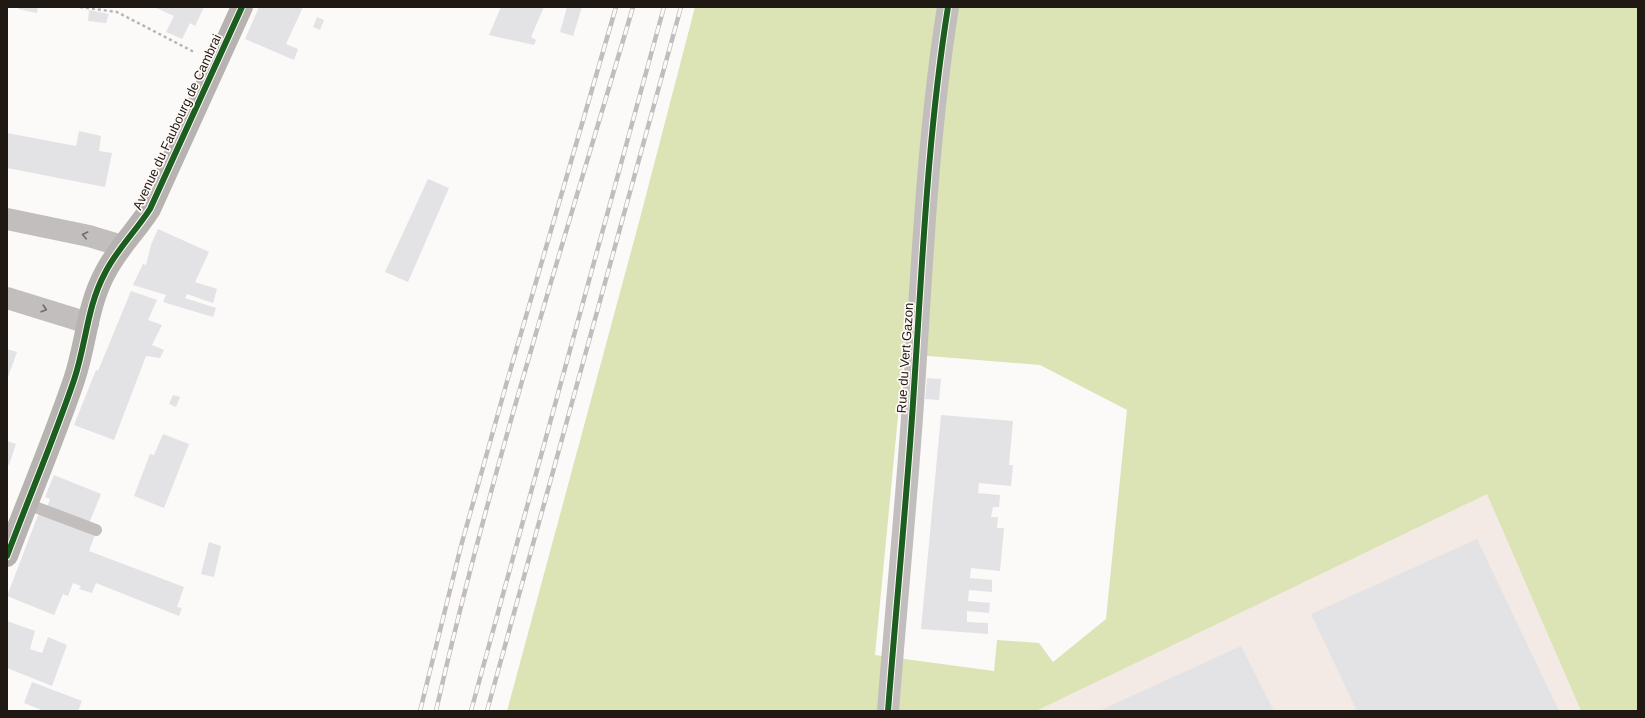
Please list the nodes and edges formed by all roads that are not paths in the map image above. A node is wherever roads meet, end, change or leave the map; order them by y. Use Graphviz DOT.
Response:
graph roads {
  1 [pos="242,7"];
  2 [pos="948,7"];
  3 [pos="7,219"];
  4 [pos="122,246"];
  5 [pos="7,298"];
  6 [pos="88,323"];
  7 [pos="27,504"];
  8 [pos="96,530"];
  9 [pos="7,556"];
  10 [pos="888,711"];
  1 -- 4 [label="street, Avenue du Faubourg de Cambrai"];
  2 -- 10 [label="street, Rue du Vert Gazon"];
  4 -- 3 [label="street, one-way"];
  4 -- 6 [label="street, Avenue du Faubourg de Cambrai"];
  5 -- 6 [label="street, one-way"];
  6 -- 7 [label="street, Avenue du Faubourg de Cambrai"];
  7 -- 8 [label="lane"];
  7 -- 9 [label="street, Avenue du Faubourg de Cambrai"];
}
